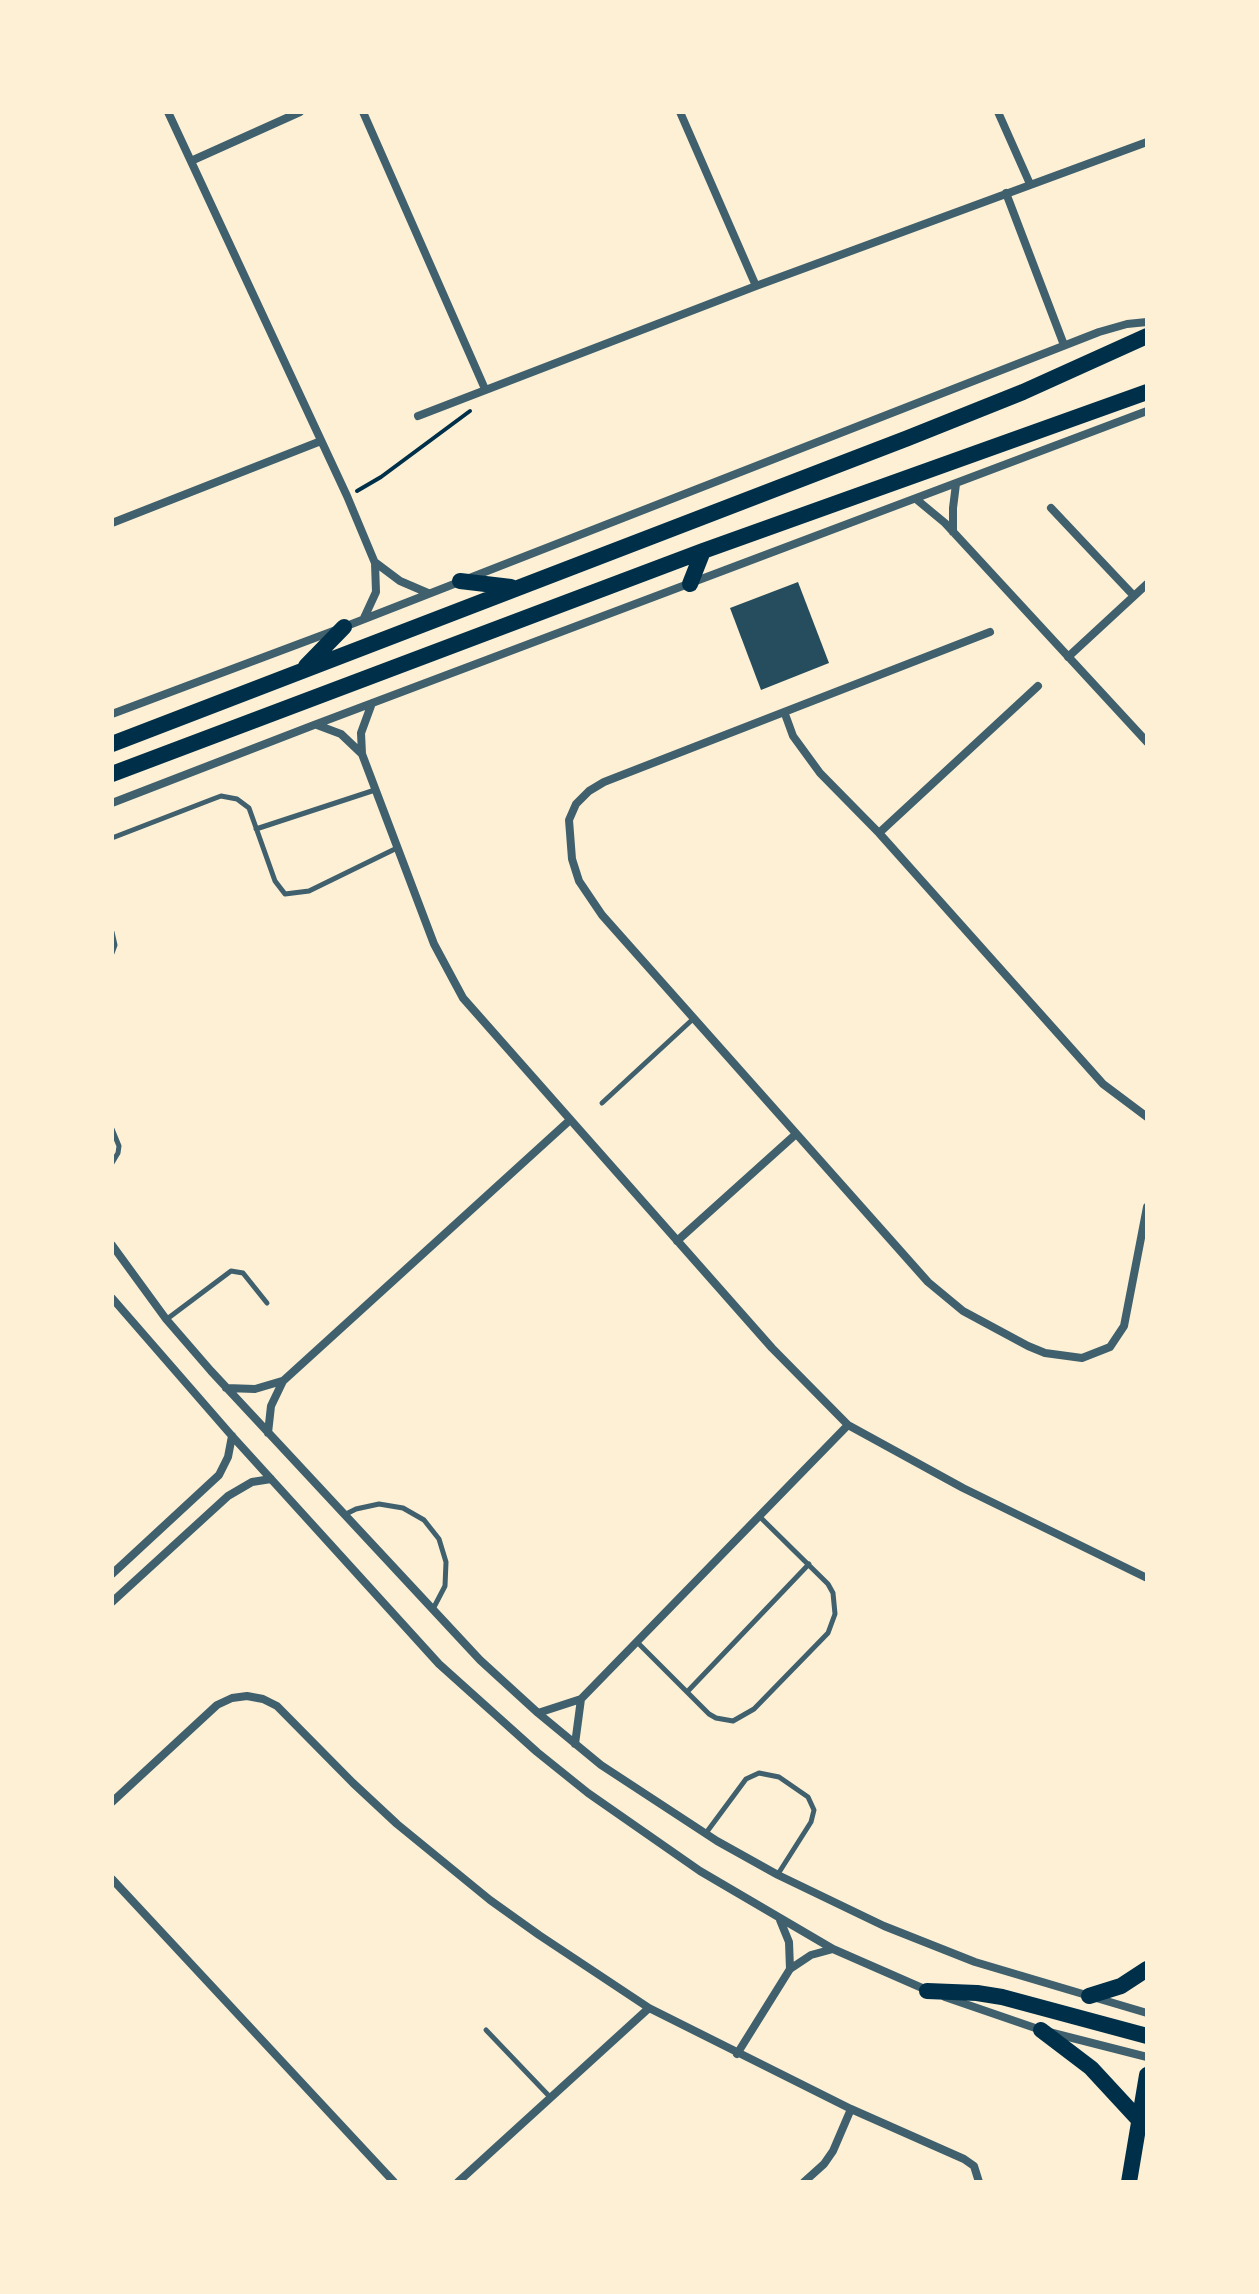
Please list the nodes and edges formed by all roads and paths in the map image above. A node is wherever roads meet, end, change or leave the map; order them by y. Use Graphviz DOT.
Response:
graph roads {
  1 [pos="168,112"];
  2 [pos="300,112"];
  3 [pos="363,112"];
  4 [pos="680,112"];
  5 [pos="998,112"];
  6 [pos="1147,142"];
  7 [pos="191,161"];
  8 [pos="1030,184"];
  9 [pos="1006,193"];
  10 [pos="756,286"];
  11 [pos="1147,322"];
  12 [pos="1147,336"];
  13 [pos="1064,345"];
  14 [pos="485,389"];
  15 [pos="1147,392"];
  16 [pos="1147,411"];
  17 [pos="418,416"];
  18 [pos="321,441"];
  19 [pos="956,484"];
  20 [pos="347,496"];
  21 [pos="916,499"];
  22 [pos="1051,508"];
  23 [pos="112,523"];
  24 [pos="953,533"];
  25 [pos="703,551"];
  26 [pos="375,563"];
  27 [pos="460,581"];
  28 [pos="690,584"];
  29 [pos="1147,584"];
  30 [pos="516,588"];
  31 [pos="428,593"];
  32 [pos="1134,596"];
  33 [pos="364,618"];
  34 [pos="344,627"];
  35 [pos="990,632"];
  36 [pos="1068,657"];
  37 [pos="303,670"];
  38 [pos="1038,686"];
  39 [pos="372,703"];
  40 [pos="112,714"];
  41 [pos="785,714"];
  42 [pos="314,725"];
  43 [pos="1147,742"];
  44 [pos="112,744"];
  45 [pos="362,754"];
  46 [pos="112,774"];
  47 [pos="375,790"];
  48 [pos="112,803"];
  49 [pos="256,829"];
  50 [pos="879,833"];
  51 [pos="112,838"];
  52 [pos="397,848"];
  53 [pos="112,932"];
  54 [pos="112,953"];
  55 [pos="693,1019"];
  56 [pos="602,1103"];
  57 [pos="1147,1117"];
  58 [pos="570,1120"];
  59 [pos="112,1129"];
  60 [pos="796,1134"];
  61 [pos="112,1163"];
  62 [pos="1147,1207"];
  63 [pos="677,1241"];
  64 [pos="112,1245"];
  65 [pos="112,1298"];
  66 [pos="267,1303"];
  67 [pos="166,1319"];
  68 [pos="283,1381"];
  69 [pos="226,1388"];
  70 [pos="848,1425"];
  71 [pos="268,1433"];
  72 [pos="232,1436"];
  73 [pos="271,1479"];
  74 [pos="344,1515"];
  75 [pos="759,1516"];
  76 [pos="809,1564"];
  77 [pos="112,1574"];
  78 [pos="1147,1578"];
  79 [pos="112,1602"];
  80 [pos="433,1610"];
  81 [pos="637,1642"];
  82 [pos="687,1692"];
  83 [pos="581,1699"];
  84 [pos="538,1713"];
  85 [pos="575,1744"];
  86 [pos="112,1802"];
  87 [pos="705,1834"];
  88 [pos="778,1875"];
  89 [pos="112,1879"];
  90 [pos="780,1919"];
  91 [pos="833,1949"];
  92 [pos="790,1969"];
  93 [pos="1147,1969"];
  94 [pos="927,1991"];
  95 [pos="1089,1996"];
  96 [pos="649,2008"];
  97 [pos="1147,2013"];
  98 [pos="486,2030"];
  99 [pos="1041,2030"];
  100 [pos="1147,2036"];
  101 [pos="737,2054"];
  102 [pos="1147,2057"];
  103 [pos="1147,2075"];
  104 [pos="551,2098"];
  105 [pos="851,2109"];
  106 [pos="1140,2121"];
  107 [pos="394,2182"];
  108 [pos="458,2182"];
  109 [pos="804,2182"];
  110 [pos="979,2182"];
  111 [pos="1129,2182"];
  1 -- 7 [label="street"];
  2 -- 7 [label="street"];
  3 -- 14 [label="street"];
  4 -- 10 [label="street"];
  5 -- 8 [label="street"];
  6 -- 8 [label="street"];
  7 -- 18 [label="street"];
  8 -- 9 [label="street"];
  9 -- 10 [label="street"];
  9 -- 13 [label="street"];
  10 -- 14 [label="street"];
  11 -- 13 [label="street"];
  12 -- 30 [label="main road"];
  13 -- 27 [label="street"];
  14 -- 17 [label="street"];
  14 -- 20 [label="path"];
  15 -- 25 [label="main road"];
  16 -- 19 [label="street"];
  18 -- 20 [label="street"];
  18 -- 23 [label="street"];
  19 -- 21 [label="street"];
  19 -- 24 [label="street"];
  20 -- 26 [label="street"];
  21 -- 24 [label="street"];
  21 -- 28 [label="street"];
  22 -- 32 [label="street"];
  24 -- 36 [label="street"];
  25 -- 28 [label="main road"];
  25 -- 46 [label="main road"];
  26 -- 31 [label="street"];
  26 -- 33 [label="street"];
  27 -- 30 [label="main road"];
  27 -- 31 [label="street"];
  28 -- 39 [label="street"];
  29 -- 32 [label="street"];
  30 -- 37 [label="main road"];
  31 -- 33 [label="street"];
  32 -- 36 [label="street"];
  33 -- 34 [label="street"];
  34 -- 37 [label="main road"];
  34 -- 40 [label="street"];
  35 -- 41 [label="street"];
  36 -- 43 [label="street"];
  37 -- 44 [label="main road"];
  38 -- 50 [label="street"];
  39 -- 42 [label="street"];
  39 -- 45 [label="street"];
  41 -- 50 [label="street"];
  41 -- 55 [label="street"];
  42 -- 45 [label="street"];
  42 -- 48 [label="street"];
  45 -- 47 [label="street"];
  47 -- 49 [label="lane"];
  47 -- 52 [label="street"];
  49 -- 51 [label="lane"];
  49 -- 52 [label="lane"];
  50 -- 57 [label="street"];
  52 -- 58 [label="street"];
  53 -- 54 [label="lane"];
  55 -- 56 [label="lane"];
  55 -- 60 [label="street"];
  58 -- 63 [label="street"];
  58 -- 68 [label="street"];
  59 -- 61 [label="lane"];
  60 -- 62 [label="street"];
  60 -- 63 [label="street"];
  63 -- 70 [label="street"];
  64 -- 67 [label="street"];
  65 -- 72 [label="street"];
  66 -- 67 [label="lane"];
  67 -- 69 [label="street"];
  68 -- 69 [label="street"];
  68 -- 71 [label="street"];
  69 -- 71 [label="street"];
  70 -- 75 [label="street"];
  70 -- 78 [label="street"];
  71 -- 74 [label="street"];
  72 -- 73 [label="street"];
  72 -- 77 [label="street"];
  73 -- 79 [label="street"];
  73 -- 90 [label="street"];
  74 -- 80 [label="street"];
  74 -- 80 [label="lane"];
  75 -- 76 [label="lane"];
  75 -- 81 [label="street"];
  76 -- 82 [label="lane"];
  76 -- 82 [label="lane"];
  80 -- 84 [label="street"];
  81 -- 82 [label="lane"];
  81 -- 83 [label="street"];
  83 -- 84 [label="street"];
  83 -- 85 [label="street"];
  84 -- 85 [label="street"];
  85 -- 87 [label="street"];
  86 -- 96 [label="street"];
  87 -- 88 [label="street"];
  87 -- 88 [label="lane"];
  88 -- 95 [label="street"];
  89 -- 107 [label="street"];
  90 -- 91 [label="street"];
  90 -- 92 [label="street"];
  91 -- 92 [label="street"];
  91 -- 94 [label="street"];
  92 -- 101 [label="street"];
  93 -- 95 [label="main road"];
  94 -- 99 [label="street"];
  94 -- 100 [label="main road"];
  95 -- 97 [label="street"];
  96 -- 101 [label="street"];
  96 -- 104 [label="street"];
  98 -- 104 [label="lane"];
  99 -- 102 [label="street"];
  99 -- 106 [label="main road"];
  101 -- 105 [label="street"];
  103 -- 106 [label="main road"];
  104 -- 108 [label="street"];
  105 -- 109 [label="street"];
  105 -- 110 [label="street"];
  106 -- 111 [label="main road"];
}
